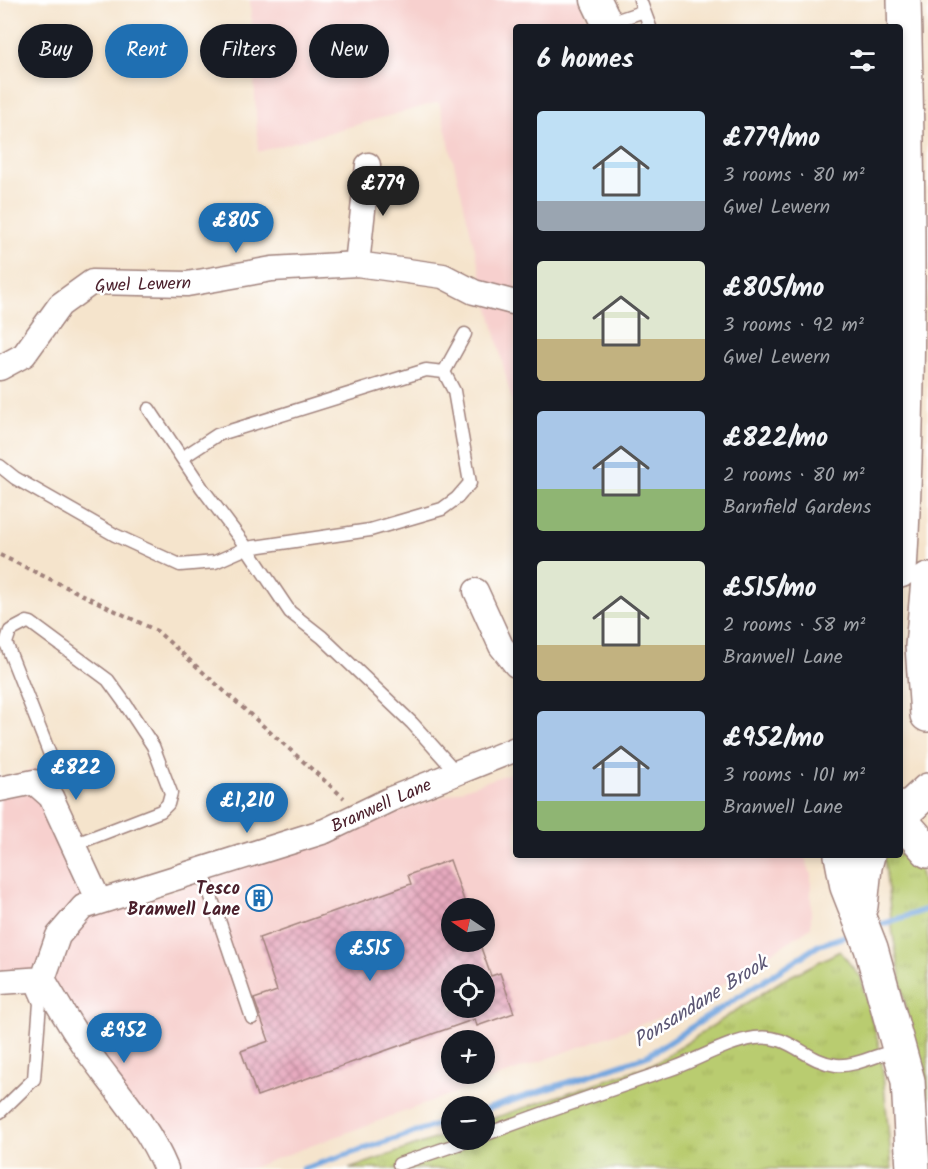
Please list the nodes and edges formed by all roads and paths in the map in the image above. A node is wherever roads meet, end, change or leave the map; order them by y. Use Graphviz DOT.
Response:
graph roads {
  1 [pos="903,0"];
  2 [pos="642,5"];
  3 [pos="604,17"];
  4 [pos="649,24"];
  5 [pos="368,165"];
  6 [pos="357,264"];
  7 [pos="513,302"];
  8 [pos="465,334"];
  9 [pos="0,368"];
  10 [pos="444,372"];
  11 [pos="149,409"];
  12 [pos="182,458"];
  13 [pos="0,466"];
  14 [pos="903,515"];
  15 [pos="247,548"];
  16 [pos="0,555"];
  17 [pos="928,580"];
  18 [pos="476,591"];
  19 [pos="513,661"];
  20 [pos="903,697"];
  21 [pos="928,715"];
  22 [pos="513,750"];
  23 [pos="456,772"];
  24 [pos="0,789"];
  25 [pos="928,790"];
  26 [pos="51,797"];
  27 [pos="903,808"];
  28 [pos="362,813"];
  29 [pos="903,822"];
  30 [pos="73,845"];
  31 [pos="928,851"];
  32 [pos="830,858"];
  33 [pos="842,858"];
  34 [pos="867,858"];
  35 [pos="202,870"];
  36 [pos="99,901"];
  37 [pos="856,903"];
  38 [pos="36,979"];
  39 [pos="0,982"];
  40 [pos="252,1018"];
  41 [pos="898,1050"];
  42 [pos="0,1112"];
  43 [pos="495,1131"];
  44 [pos="441,1150"];
  45 [pos="399,1164"];
  46 [pos="166,1169"];
  47 [pos="913,1169"];
  1 -- 14 [label="main road"];
  2 -- 3 [label="lane"];
  2 -- 4 [label="lane"];
  5 -- 6 [label="street"];
  6 -- 7 [label="street, Gwel Lewern"];
  6 -- 9 [label="street, Gwel Lewern"];
  8 -- 10 [label="lane"];
  10 -- 12 [label="lane"];
  10 -- 15 [label="lane"];
  11 -- 12 [label="lane"];
  12 -- 15 [label="lane"];
  13 -- 15 [label="lane"];
  15 -- 23 [label="lane"];
  16 -- 28 [label="path"];
  17 -- 21 [label="main road"];
  18 -- 19 [label="street"];
  20 -- 21 [label="main road"];
  22 -- 23 [label="street, Branwell Lane"];
  23 -- 28 [label="street, Branwell Lane"];
  24 -- 26 [label="street"];
  25 -- 27 [label="main road"];
  26 -- 30 [label="street"];
  26 -- 30 [label="lane"];
  28 -- 35 [label="street, Branwell Lane"];
  29 -- 31 [label="main road"];
  30 -- 36 [label="street"];
  32 -- 37 [label="street"];
  33 -- 37 [label="main road"];
  34 -- 37 [label="main road"];
  35 -- 36 [label="street, Branwell Lane"];
  35 -- 40 [label="lane"];
  36 -- 38 [label="street, Branwell Lane"];
  37 -- 41 [label="main road"];
  38 -- 39 [label="street"];
  38 -- 42 [label="lane"];
  38 -- 46 [label="street"];
  41 -- 43 [label="lane"];
  41 -- 47 [label="main road"];
  44 -- 45 [label="lane"];
}
